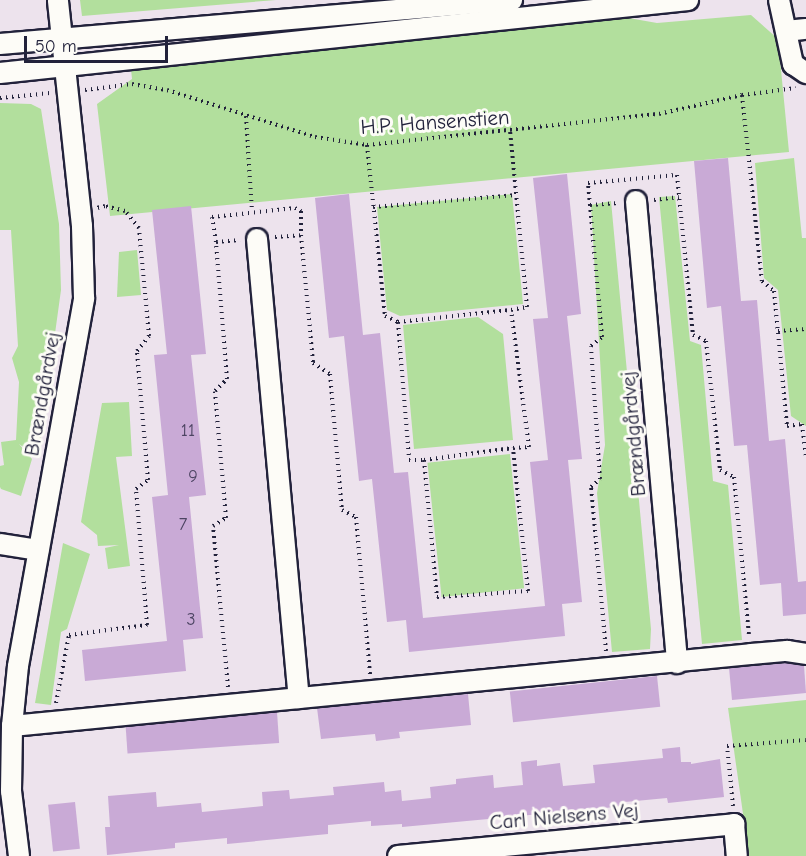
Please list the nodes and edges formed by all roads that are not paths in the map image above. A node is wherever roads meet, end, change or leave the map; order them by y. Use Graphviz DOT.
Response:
graph roads {
  1 [pos="58,0"];
  2 [pos="512,0"];
  3 [pos="688,0"];
  4 [pos="779,0"];
  5 [pos="806,29"];
  6 [pos="786,31"];
  7 [pos="63,39"];
  8 [pos="0,44"];
  9 [pos="65,68"];
  10 [pos="0,73"];
  11 [pos="806,73"];
  12 [pos="636,201"];
  13 [pos="257,239"];
  14 [pos="0,544"];
  15 [pos="39,550"];
  16 [pos="806,654"];
  17 [pos="677,663"];
  18 [pos="299,698"];
  19 [pos="12,726"];
  20 [pos="19,856"];
  21 [pos="398,856"];
  22 [pos="737,856"];
  1 -- 7 [label="street, Brændgårdvej"];
  2 -- 7 [label="street"];
  3 -- 9 [label="street"];
  4 -- 6 [label="street"];
  5 -- 6 [label="street"];
  6 -- 11 [label="street"];
  7 -- 8 [label="street"];
  7 -- 9 [label="street, Brændgårdvej"];
  9 -- 10 [label="street"];
  9 -- 15 [label="street, Brændgårdvej"];
  12 -- 17 [label="street, Brændgårdvej"];
  13 -- 18 [label="street"];
  14 -- 15 [label="street"];
  15 -- 19 [label="street, Brændgårdvej"];
  16 -- 17 [label="street"];
  17 -- 18 [label="street"];
  18 -- 19 [label="street"];
  19 -- 20 [label="street, Brændgårdvej"];
  21 -- 22 [label="street, Carl Nielsens Vej"];
}
